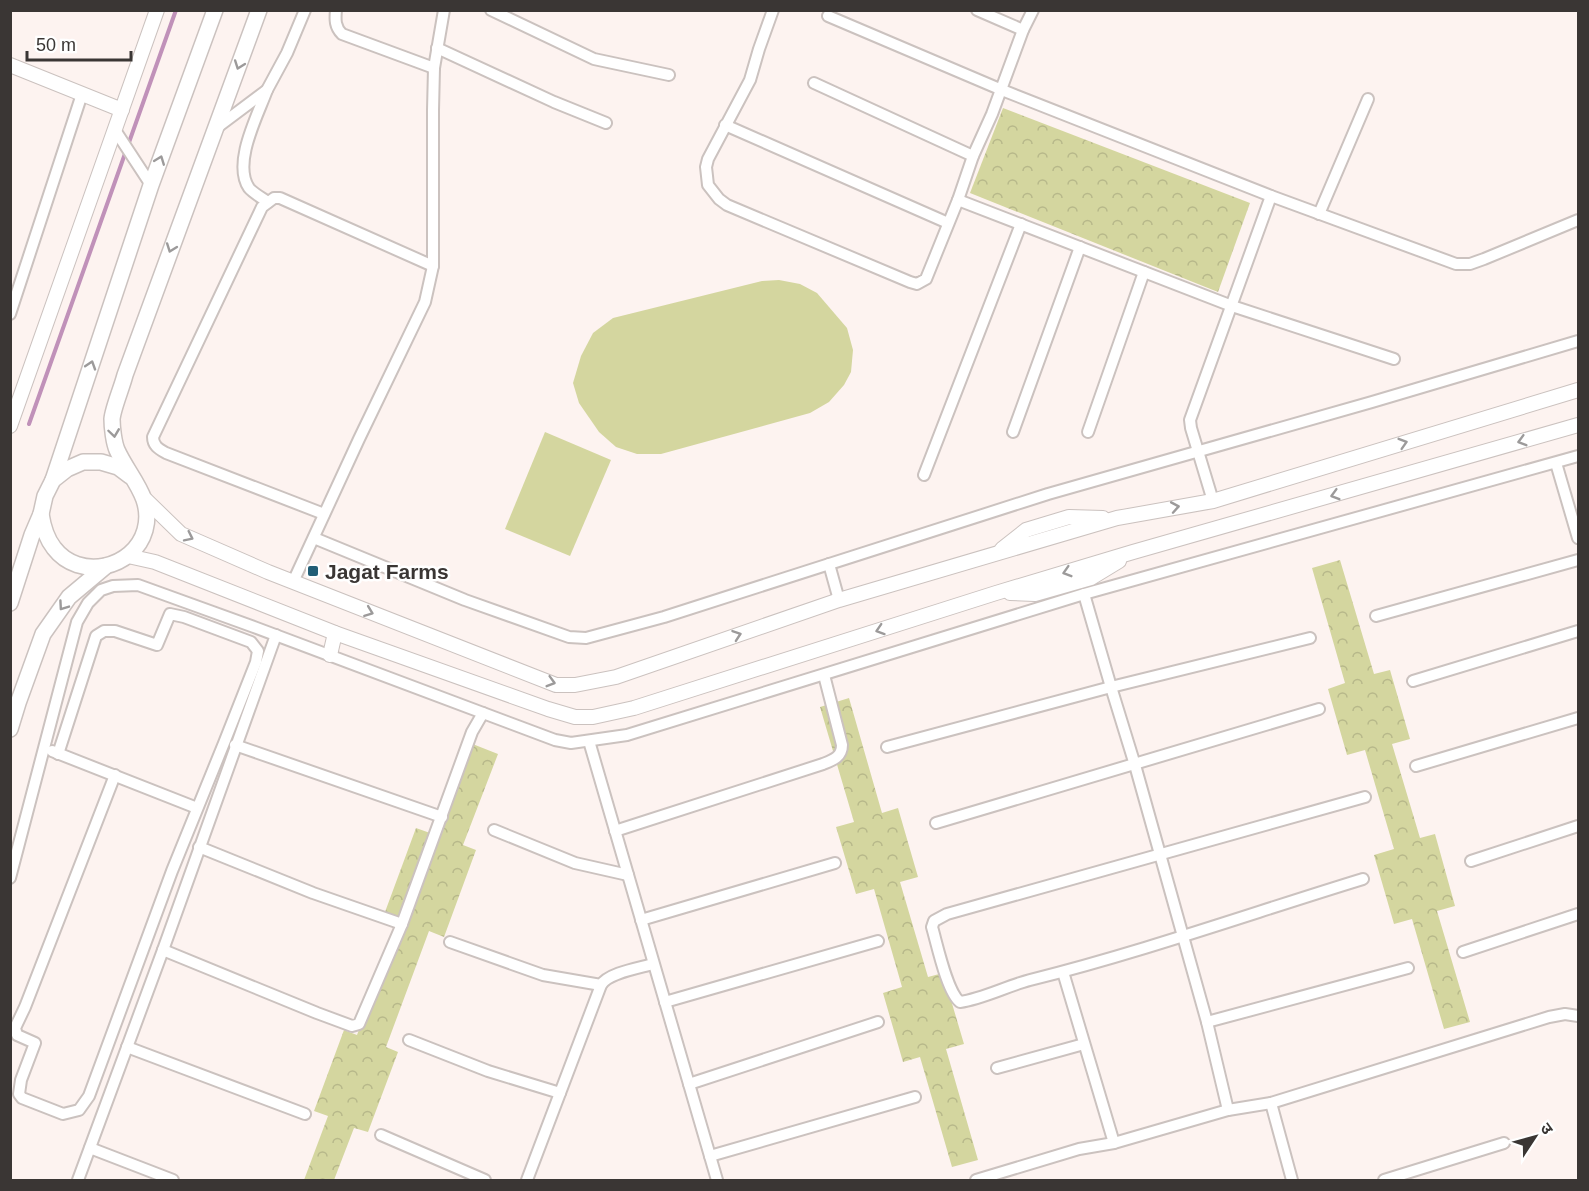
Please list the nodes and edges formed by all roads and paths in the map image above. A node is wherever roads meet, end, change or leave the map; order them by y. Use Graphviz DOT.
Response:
graph roads {
  1 [pos="157,10"];
  2 [pos="215,10"];
  3 [pos="260,10"];
  4 [pos="305,10"];
  5 [pos="336,10"];
  6 [pos="444,10"];
  7 [pos="491,10"];
  8 [pos="773,10"];
  9 [pos="977,10"];
  10 [pos="1033,10"];
  11 [pos="828,16"];
  12 [pos="1023,30"];
  13 [pos="437,48"];
  14 [pos="10,65"];
  15 [pos="434,68"];
  16 [pos="669,75"];
  17 [pos="814,83"];
  18 [pos="267,90"];
  19 [pos="1002,90"];
  20 [pos="82,94"];
  21 [pos="1368,99"];
  22 [pos="122,110"];
  23 [pos="606,123"];
  24 [pos="725,125"];
  25 [pos="215,129"];
  26 [pos="119,136"];
  27 [pos="973,156"];
  28 [pos="151,185"];
  29 [pos="1271,196"];
  30 [pos="958,200"];
  31 [pos="268,202"];
  32 [pos="1319,214"];
  33 [pos="1578,220"];
  34 [pos="948,223"];
  35 [pos="1021,224"];
  36 [pos="1080,247"];
  37 [pos="433,266"];
  38 [pos="1144,272"];
  39 [pos="1232,306"];
  40 [pos="10,314"];
  41 [pos="1578,341"];
  42 [pos="1394,358"];
  43 [pos="1578,390"];
  44 [pos="1578,425"];
  45 [pos="10,426"];
  46 [pos="1014,432"];
  47 [pos="1088,432"];
  48 [pos="1198,451"];
  49 [pos="1578,456"];
  50 [pos="1556,463"];
  51 [pos="924,475"];
  52 [pos="132,477"];
  53 [pos="53,480"];
  54 [pos="145,499"];
  55 [pos="1213,501"];
  56 [pos="41,514"];
  57 [pos="324,514"];
  58 [pos="314,538"];
  59 [pos="1578,538"];
  60 [pos="128,556"];
  61 [pos="1578,560"];
  62 [pos="829,564"];
  63 [pos="106,566"];
  64 [pos="293,582"];
  65 [pos="1084,594"];
  66 [pos="839,600"];
  67 [pos="10,603"];
  68 [pos="1376,616"];
  69 [pos="1578,631"];
  70 [pos="335,633"];
  71 [pos="276,635"];
  72 [pos="1310,638"];
  73 [pos="330,655"];
  74 [pos="824,675"];
  75 [pos="1413,681"];
  76 [pos="1111,687"];
  77 [pos="1319,709"];
  78 [pos="483,713"];
  79 [pos="1578,718"];
  80 [pos="10,729"];
  81 [pos="589,741"];
  82 [pos="235,745"];
  83 [pos="887,747"];
  84 [pos="44,748"];
  85 [pos="58,754"];
  86 [pos="1135,765"];
  87 [pos="1416,766"];
  88 [pos="115,776"];
  89 [pos="1365,797"];
  90 [pos="197,808"];
  91 [pos="442,817"];
  92 [pos="936,823"];
  93 [pos="1578,826"];
  94 [pos="494,830"];
  95 [pos="615,831"];
  96 [pos="199,848"];
  97 [pos="1159,853"];
  98 [pos="1471,861"];
  99 [pos="835,863"];
  100 [pos="628,875"];
  101 [pos="10,878"];
  102 [pos="1363,879"];
  103 [pos="1578,914"];
  104 [pos="641,920"];
  105 [pos="402,924"];
  106 [pos="1182,936"];
  107 [pos="450,942"];
  108 [pos="878,942"];
  109 [pos="164,950"];
  110 [pos="1463,952"];
  111 [pos="653,963"];
  112 [pos="1408,968"];
  113 [pos="1063,972"];
  114 [pos="601,985"];
  115 [pos="665,1002"];
  116 [pos="1578,1016"];
  117 [pos="878,1022"];
  118 [pos="1207,1022"];
  119 [pos="409,1040"];
  120 [pos="1084,1044"];
  121 [pos="127,1047"];
  122 [pos="997,1068"];
  123 [pos="689,1084"];
  124 [pos="560,1094"];
  125 [pos="915,1097"];
  126 [pos="1270,1103"];
  127 [pos="1228,1110"];
  128 [pos="305,1114"];
  129 [pos="381,1134"];
  130 [pos="1114,1143"];
  131 [pos="1504,1143"];
  132 [pos="90,1148"];
  133 [pos="710,1156"];
  134 [pos="78,1180"];
  135 [pos="173,1180"];
  136 [pos="485,1180"];
  137 [pos="527,1180"];
  138 [pos="717,1180"];
  139 [pos="976,1180"];
  140 [pos="1292,1180"];
  141 [pos="1384,1180"];
  1 -- 22 [label="street"];
  28 -- 2 [label="main road, one-way"];
  3 -- 25 [label="main road, one-way"];
  4 -- 18 [label="street"];
  5 -- 15 [label="street"];
  6 -- 13 [label="street"];
  7 -- 16 [label="street"];
  8 -- 24 [label="street"];
  9 -- 12 [label="street"];
  10 -- 12 [label="street"];
  11 -- 19 [label="street"];
  12 -- 19 [label="street"];
  13 -- 15 [label="street"];
  13 -- 23 [label="street"];
  14 -- 20 [label="street"];
  15 -- 37 [label="street"];
  17 -- 27 [label="street"];
  18 -- 25 [label="street"];
  18 -- 31 [label="street"];
  19 -- 27 [label="street"];
  19 -- 29 [label="street"];
  20 -- 22 [label="street"];
  20 -- 40 [label="street"];
  21 -- 32 [label="street"];
  22 -- 26 [label="street"];
  24 -- 34 [label="street"];
  24 -- 34 [label="street"];
  25 -- 52 [label="main road, one-way"];
  26 -- 28 [label="street"];
  26 -- 45 [label="street"];
  27 -- 30 [label="street"];
  53 -- 28 [label="main road, one-way"];
  29 -- 32 [label="street"];
  29 -- 39 [label="street"];
  30 -- 34 [label="street"];
  30 -- 35 [label="street"];
  31 -- 37 [label="street"];
  31 -- 57 [label="street"];
  32 -- 33 [label="street"];
  35 -- 36 [label="street"];
  35 -- 51 [label="street"];
  36 -- 38 [label="street"];
  36 -- 46 [label="street"];
  37 -- 57 [label="street"];
  38 -- 39 [label="street"];
  38 -- 47 [label="street"];
  39 -- 42 [label="street"];
  39 -- 48 [label="street"];
  41 -- 48 [label="street"];
  55 -- 43 [label="street, one-way"];
  44 -- 70 [label="street, one-way"];
  48 -- 55 [label="street"];
  48 -- 62 [label="street"];
  49 -- 50 [label="street"];
  50 -- 59 [label="street"];
  50 -- 65 [label="street"];
  52 -- 53 [label="main road"];
  52 -- 54 [label="main road"];
  53 -- 56 [label="main road"];
  54 -- 60 [label="main road"];
  54 -- 64 [label="street, one-way"];
  66 -- 55 [label="street, one-way"];
  56 -- 63 [label="main road"];
  56 -- 67 [label="main road"];
  57 -- 58 [label="street"];
  58 -- 62 [label="street"];
  58 -- 64 [label="street"];
  60 -- 63 [label="main road"];
  60 -- 70 [label="street"];
  61 -- 68 [label="street"];
  62 -- 66 [label="street"];
  63 -- 80 [label="main road, one-way"];
  64 -- 66 [label="street, one-way"];
  65 -- 74 [label="street"];
  65 -- 76 [label="street"];
  69 -- 75 [label="street"];
  70 -- 73 [label="street"];
  71 -- 73 [label="street"];
  71 -- 82 [label="street"];
  71 -- 84 [label="street"];
  72 -- 76 [label="street"];
  73 -- 78 [label="street"];
  74 -- 81 [label="street"];
  74 -- 95 [label="street"];
  76 -- 83 [label="street"];
  76 -- 86 [label="street"];
  77 -- 86 [label="street"];
  78 -- 81 [label="street"];
  78 -- 91 [label="street"];
  79 -- 87 [label="street"];
  81 -- 95 [label="street"];
  82 -- 91 [label="street"];
  82 -- 96 [label="street"];
  84 -- 85 [label="street"];
  84 -- 101 [label="street"];
  85 -- 88 [label="street"];
  85 -- 90 [label="street"];
  86 -- 92 [label="street"];
  86 -- 97 [label="street"];
  88 -- 90 [label="street"];
  88 -- 90 [label="street"];
  89 -- 97 [label="street"];
  91 -- 105 [label="street"];
  93 -- 98 [label="street"];
  94 -- 100 [label="street"];
  95 -- 100 [label="street"];
  96 -- 105 [label="street"];
  96 -- 109 [label="street"];
  97 -- 106 [label="street"];
  97 -- 113 [label="street"];
  99 -- 104 [label="street"];
  100 -- 104 [label="street"];
  102 -- 106 [label="street"];
  103 -- 110 [label="street"];
  104 -- 111 [label="street"];
  105 -- 109 [label="street"];
  106 -- 113 [label="street"];
  106 -- 118 [label="street"];
  107 -- 114 [label="street"];
  108 -- 115 [label="street"];
  109 -- 121 [label="street"];
  111 -- 114 [label="street"];
  111 -- 115 [label="street"];
  112 -- 118 [label="street"];
  113 -- 120 [label="street"];
  114 -- 124 [label="street"];
  115 -- 123 [label="street"];
  116 -- 126 [label="street"];
  117 -- 123 [label="street"];
  118 -- 127 [label="street"];
  119 -- 124 [label="street"];
  120 -- 122 [label="street"];
  120 -- 130 [label="street"];
  121 -- 128 [label="street"];
  121 -- 132 [label="street"];
  123 -- 133 [label="street"];
  124 -- 137 [label="street"];
  125 -- 133 [label="street"];
  126 -- 127 [label="street"];
  126 -- 140 [label="street"];
  127 -- 130 [label="street"];
  129 -- 136 [label="street"];
  130 -- 139 [label="street"];
  131 -- 141 [label="street"];
  132 -- 134 [label="street"];
  132 -- 135 [label="street"];
  133 -- 138 [label="street"];
}
